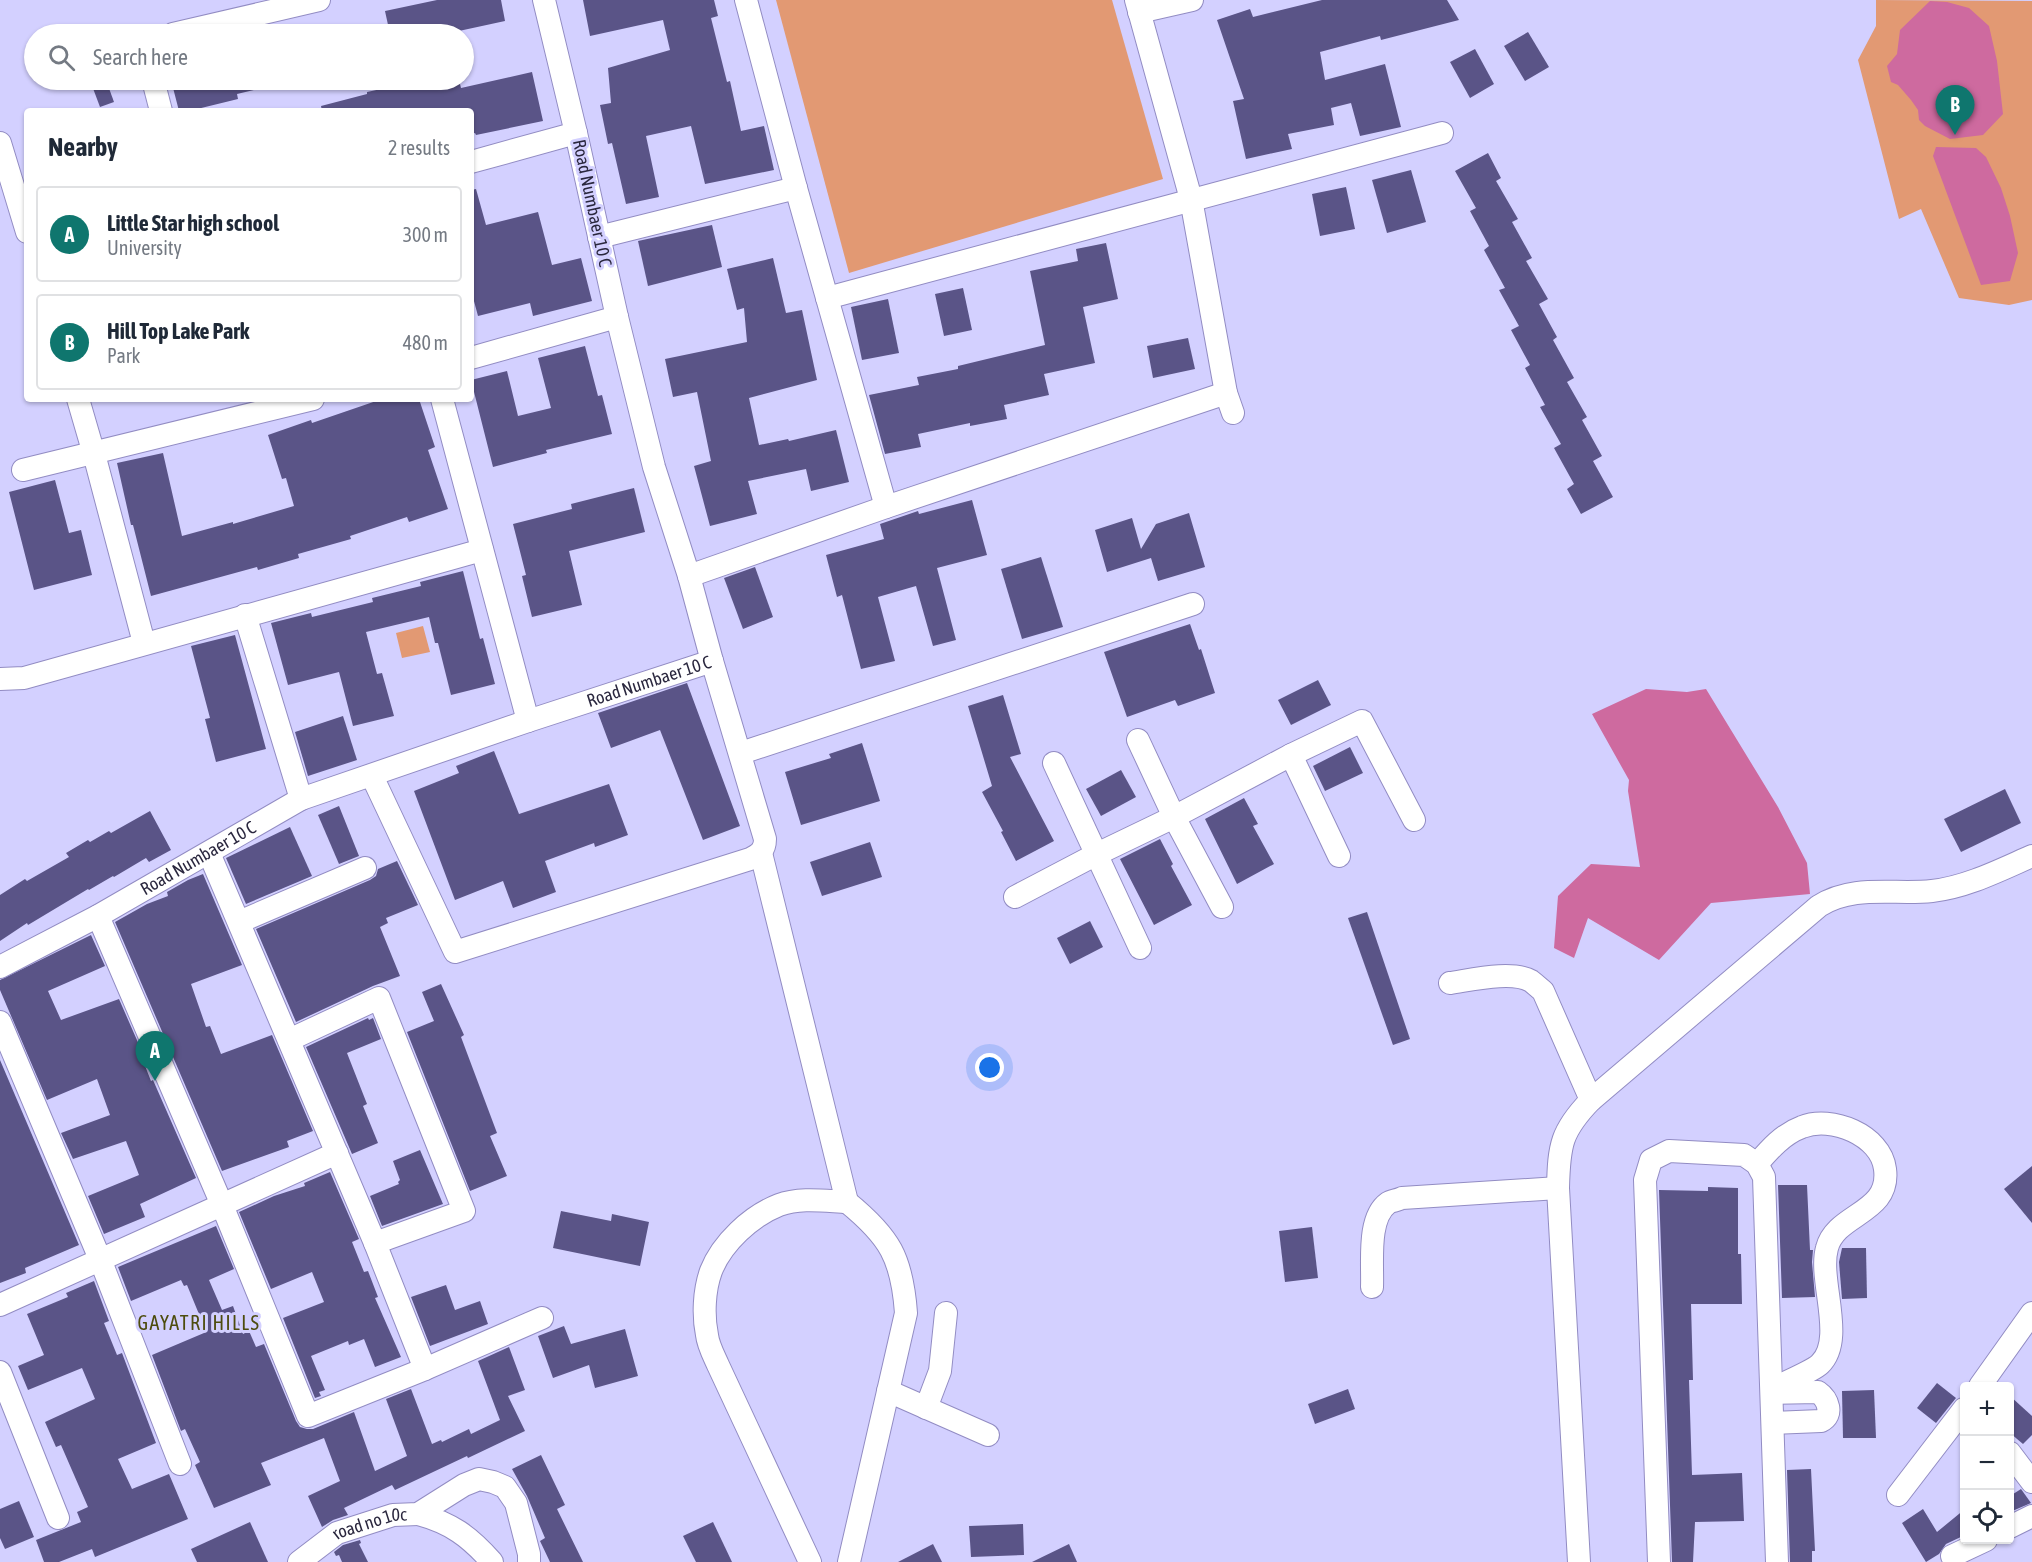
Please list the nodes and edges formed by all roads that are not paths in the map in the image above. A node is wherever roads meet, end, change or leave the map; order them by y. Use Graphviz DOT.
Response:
graph roads {
  1 [pos="319,0"];
  2 [pos="544,0"];
  3 [pos="746,0"];
  4 [pos="1192,0"];
  5 [pos="294,3"];
  6 [pos="1137,6"];
  7 [pos="212,24"];
  8 [pos="156,90"];
  9 [pos="160,108"];
  10 [pos="576,133"];
  11 [pos="1442,133"];
  12 [pos="0,143"];
  13 [pos="474,161"];
  14 [pos="796,188"];
  15 [pos="1191,199"];
  16 [pos="24,222"];
  17 [pos="599,237"];
  18 [pos="827,298"];
  19 [pos="617,317"];
  20 [pos="474,357"];
  21 [pos="79,402"];
  22 [pos="301,402"];
  23 [pos="443,402"];
  24 [pos="94,454"];
  25 [pos="23,471"];
  26 [pos="886,507"];
  27 [pos="482,550"];
  28 [pos="689,576"];
  29 [pos="1193,604"];
  30 [pos="245,615"];
  31 [pos="144,643"];
  32 [pos="712,661"];
  33 [pos="0,679"];
  34 [pos="528,721"];
  35 [pos="1137,740"];
  36 [pos="741,753"];
  37 [pos="1291,755"];
  38 [pos="1054,763"];
  39 [pos="372,776"];
  40 [pos="301,799"];
  41 [pos="1174,817"];
  42 [pos="1414,820"];
  43 [pos="209,853"];
  44 [pos="760,853"];
  45 [pos="1095,855"];
  46 [pos="1339,856"];
  47 [pos="2032,856"];
  48 [pos="365,868"];
  49 [pos="1015,897"];
  50 [pos="1222,908"];
  51 [pos="98,916"];
  52 [pos="239,922"];
  53 [pos="1140,948"];
  54 [pos="0,967"];
  55 [pos="1450,983"];
  56 [pos="0,1022"];
  57 [pos="289,1040"];
  58 [pos="1591,1100"];
  59 [pos="337,1153"];
  60 [pos="1757,1164"];
  61 [pos="1558,1188"];
  62 [pos="847,1202"];
  63 [pos="222,1205"];
  64 [pos="375,1243"];
  65 [pos="100,1259"];
  66 [pos="1372,1287"];
  67 [pos="0,1305"];
  68 [pos="946,1313"];
  69 [pos="2032,1313"];
  70 [pos="542,1318"];
  71 [pos="425,1369"];
  72 [pos="0,1372"];
  73 [pos="1983,1382"];
  74 [pos="888,1391"];
  75 [pos="1772,1391"];
  76 [pos="926,1408"];
  77 [pos="1960,1415"];
  78 [pos="1773,1423"];
  79 [pos="988,1436"];
  80 [pos="2014,1458"];
  81 [pos="180,1464"];
  82 [pos="2032,1482"];
  83 [pos="1898,1496"];
  84 [pos="418,1514"];
  85 [pos="2032,1516"];
  86 [pos="58,1518"];
  87 [pos="2014,1525"];
  88 [pos="1976,1544"];
  89 [pos="1952,1556"];
  90 [pos="298,1562"];
  91 [pos="492,1562"];
  92 [pos="529,1562"];
  93 [pos="810,1562"];
  94 [pos="849,1562"];
  95 [pos="1579,1562"];
  96 [pos="1659,1562"];
  97 [pos="1777,1562"];
  1 -- 5 [label="street"];
  2 -- 10 [label="street, Road Numbaer 10 C"];
  3 -- 14 [label="street"];
  4 -- 6 [label="street"];
  5 -- 7 [label="street"];
  6 -- 15 [label="street"];
  8 -- 9 [label="street"];
  10 -- 13 [label="street"];
  10 -- 17 [label="street, Road Numbaer 10 C"];
  11 -- 15 [label="street"];
  12 -- 16 [label="street"];
  14 -- 17 [label="street"];
  14 -- 18 [label="street"];
  15 -- 18 [label="street"];
  15 -- 26 [label="street"];
  17 -- 19 [label="street, Road Numbaer 10 C"];
  18 -- 26 [label="street"];
  19 -- 20 [label="street"];
  19 -- 28 [label="street, Road Numbaer 10 C"];
  21 -- 24 [label="street"];
  22 -- 24 [label="street"];
  23 -- 27 [label="street"];
  24 -- 25 [label="street"];
  24 -- 31 [label="street"];
  26 -- 28 [label="street"];
  27 -- 30 [label="street"];
  27 -- 34 [label="street"];
  28 -- 32 [label="street, Road Numbaer 10 C"];
  29 -- 36 [label="street"];
  30 -- 31 [label="street"];
  30 -- 40 [label="street"];
  31 -- 33 [label="street"];
  32 -- 34 [label="street, Road Numbaer 10 C"];
  32 -- 36 [label="street"];
  34 -- 39 [label="street, Road Numbaer 10 C"];
  35 -- 41 [label="street"];
  36 -- 44 [label="street"];
  37 -- 41 [label="street"];
  37 -- 42 [label="street"];
  37 -- 46 [label="street"];
  38 -- 45 [label="street"];
  39 -- 40 [label="street, Road Numbaer 10 C"];
  39 -- 44 [label="street"];
  40 -- 43 [label="street, Road Numbaer 10 C"];
  41 -- 45 [label="street"];
  41 -- 50 [label="street"];
  43 -- 51 [label="street, Road Numbaer 10 C"];
  43 -- 52 [label="street"];
  44 -- 62 [label="street"];
  45 -- 49 [label="street"];
  45 -- 53 [label="street"];
  47 -- 58 [label="street"];
  48 -- 52 [label="street"];
  51 -- 54 [label="street, Road Numbaer 10 C"];
  51 -- 63 [label="street"];
  52 -- 57 [label="street"];
  55 -- 58 [label="street"];
  56 -- 65 [label="street"];
  57 -- 59 [label="street"];
  57 -- 64 [label="street"];
  58 -- 61 [label="street"];
  59 -- 63 [label="street"];
  59 -- 64 [label="street"];
  60 -- 75 [label="street"];
  60 -- 75 [label="street"];
  60 -- 96 [label="street"];
  61 -- 66 [label="street"];
  61 -- 95 [label="street"];
  62 -- 74 [label="street"];
  62 -- 93 [label="street"];
  63 -- 65 [label="street"];
  63 -- 71 [label="street"];
  64 -- 71 [label="street"];
  65 -- 67 [label="street"];
  65 -- 81 [label="street"];
  68 -- 76 [label="street"];
  69 -- 73 [label="street"];
  70 -- 71 [label="street"];
  72 -- 86 [label="street"];
  74 -- 76 [label="street"];
  74 -- 94 [label="street"];
  75 -- 78 [label="street"];
  75 -- 78 [label="street"];
  76 -- 79 [label="street"];
  77 -- 83 [label="street"];
  78 -- 97 [label="street"];
  80 -- 82 [label="street"];
  84 -- 90 [label="street, road no 10c"];
  84 -- 91 [label="street"];
  84 -- 92 [label="street, road no 10c"];
  85 -- 87 [label="street"];
  88 -- 89 [label="street"];
}
